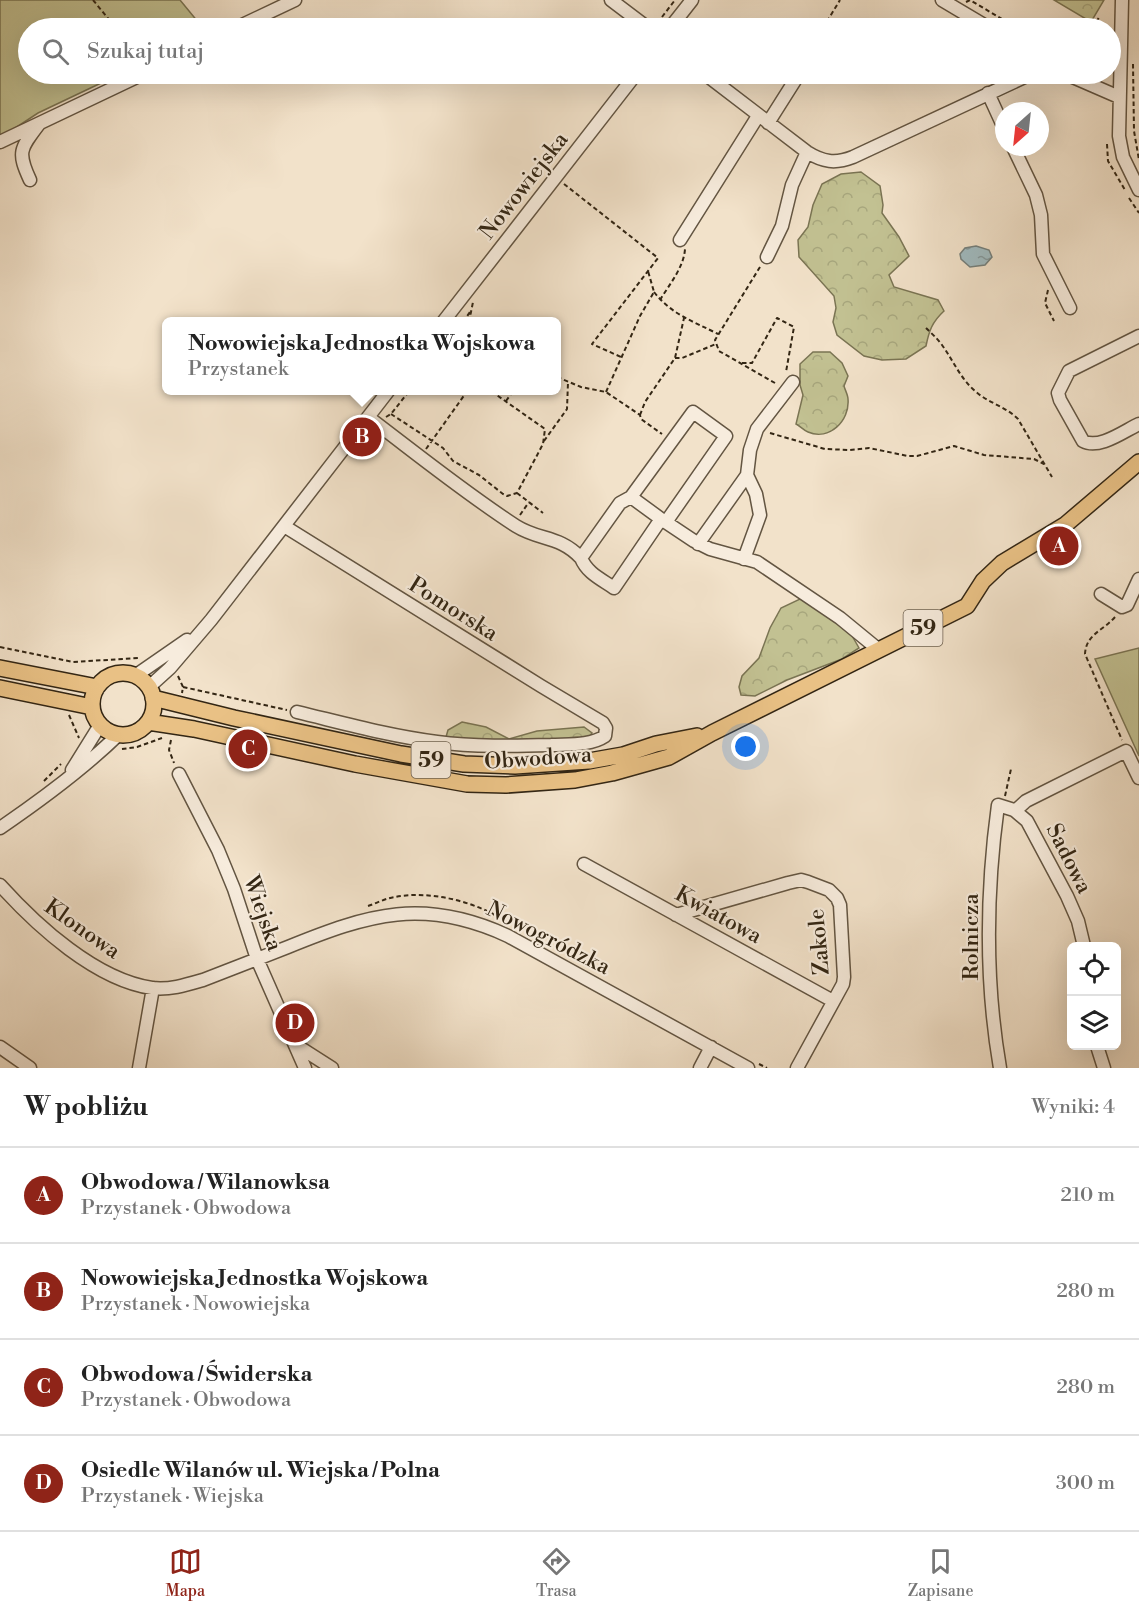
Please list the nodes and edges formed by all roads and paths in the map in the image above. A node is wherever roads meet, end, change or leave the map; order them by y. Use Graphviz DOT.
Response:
graph roads {
  1 [pos="93,0"];
  2 [pos="295,0"];
  3 [pos="611,0"];
  4 [pos="675,0"];
  5 [pos="692,0"];
  6 [pos="840,0"];
  7 [pos="942,0"];
  8 [pos="1122,0"];
  9 [pos="108,18"];
  10 [pos="257,18"];
  11 [pos="640,18"];
  12 [pos="660,18"];
  13 [pos="678,18"];
  14 [pos="829,18"];
  15 [pos="972,18"];
  16 [pos="1121,32"];
  17 [pos="1133,60"];
  18 [pos="121,84"];
  19 [pos="628,84"];
  20 [pos="718,84"];
  21 [pos="791,84"];
  22 [pos="1013,84"];
  23 [pos="1084,84"];
  24 [pos="1119,84"];
  25 [pos="988,93"];
  26 [pos="1119,97"];
  27 [pos="995,108"];
  28 [pos="763,120"];
  29 [pos="41,121"];
  30 [pos="1107,136"];
  31 [pos="0,142"];
  32 [pos="807,152"];
  33 [pos="1017,156"];
  34 [pos="1139,159"];
  35 [pos="30,180"];
  36 [pos="562,182"];
  37 [pos="1139,190"];
  38 [pos="1139,213"];
  39 [pos="680,240"];
  40 [pos="767,257"];
  41 [pos="648,271"];
  42 [pos="654,292"];
  43 [pos="1070,308"];
  44 [pos="446,317"];
  45 [pos="684,318"];
  46 [pos="926,328"];
  47 [pos="719,334"];
  48 [pos="1139,336"];
  49 [pos="716,345"];
  50 [pos="621,357"];
  51 [pos="675,358"];
  52 [pos="741,363"];
  53 [pos="789,377"];
  54 [pos="561,379"];
  55 [pos="568,382"];
  56 [pos="775,383"];
  57 [pos="606,392"];
  58 [pos="386,395"];
  59 [pos="406,395"];
  60 [pos="464,395"];
  61 [pos="496,395"];
  62 [pos="510,395"];
  63 [pos="506,401"];
  64 [pos="391,414"];
  65 [pos="640,415"];
  66 [pos="372,420"];
  67 [pos="1139,424"];
  68 [pos="757,429"];
  69 [pos="433,440"];
  70 [pos="671,441"];
  71 [pos="543,444"];
  72 [pos="421,457"];
  73 [pos="1139,462"];
  74 [pos="1044,464"];
  75 [pos="747,475"];
  76 [pos="1052,477"];
  77 [pos="517,493"];
  78 [pos="630,497"];
  79 [pos="529,502"];
  80 [pos="543,513"];
  81 [pos="520,515"];
  82 [pos="663,520"];
  83 [pos="284,526"];
  84 [pos="698,543"];
  85 [pos="581,558"];
  86 [pos="744,558"];
  87 [pos="1139,579"];
  88 [pos="1101,594"];
  89 [pos="1122,607"];
  90 [pos="202,629"];
  91 [pos="0,647"];
  92 [pos="879,650"];
  93 [pos="143,658"];
  94 [pos="0,668"];
  95 [pos="135,676"];
  96 [pos="97,687"];
  97 [pos="183,687"];
  98 [pos="0,688"];
  99 [pos="151,693"];
  100 [pos="92,707"];
  101 [pos="68,712"];
  102 [pos="297,712"];
  103 [pos="148,722"];
  104 [pos="100,725"];
  105 [pos="712,733"];
  106 [pos="119,742"];
  107 [pos="78,744"];
  108 [pos="1126,751"];
  109 [pos="179,774"];
  110 [pos="68,777"];
  111 [pos="1139,778"];
  112 [pos="998,805"];
  113 [pos="1015,812"];
  114 [pos="0,828"];
  115 [pos="584,864"];
  116 [pos="0,885"];
  117 [pos="363,908"];
  118 [pos="676,915"];
  119 [pos="511,924"];
  120 [pos="1083,942"];
  121 [pos="257,959"];
  122 [pos="153,988"];
  123 [pos="833,1001"];
  124 [pos="296,1045"];
  125 [pos="0,1047"];
  126 [pos="711,1047"];
  127 [pos="1099,1050"];
  128 [pos="753,1065"];
  129 [pos="30,1068"];
  130 [pos="139,1068"];
  131 [pos="305,1068"];
  132 [pos="332,1068"];
  133 [pos="699,1068"];
  134 [pos="767,1068"];
  135 [pos="797,1068"];
  136 [pos="1000,1068"];
  137 [pos="1104,1068"];
  1 -- 9 [label="path"];
  2 -- 10 [label="street"];
  3 -- 11 [label="street"];
  4 -- 12 [label="path"];
  5 -- 13 [label="street"];
  6 -- 14 [label="path"];
  7 -- 15 [label="street"];
  8 -- 16 [label="street"];
  17 -- 34 [label="path"];
  18 -- 29 [label="street"];
  19 -- 44 [label="street, Nowowiejska"];
  20 -- 28 [label="street"];
  21 -- 28 [label="street"];
  22 -- 25 [label="street"];
  23 -- 26 [label="street"];
  24 -- 26 [label="street"];
  25 -- 27 [label="street"];
  25 -- 32 [label="street"];
  26 -- 37 [label="street"];
  28 -- 32 [label="street"];
  28 -- 39 [label="street"];
  29 -- 31 [label="street"];
  29 -- 35 [label="street"];
  30 -- 38 [label="path"];
  32 -- 40 [label="street"];
  33 -- 43 [label="street"];
  36 -- 41 [label="path"];
  40 -- 47 [label="path"];
  41 -- 42 [label="path"];
  41 -- 50 [label="path"];
  42 -- 45 [label="path"];
  42 -- 50 [label="path"];
  45 -- 47 [label="path"];
  45 -- 51 [label="path"];
  46 -- 74 [label="path"];
  47 -- 49 [label="path"];
  48 -- 67 [label="street"];
  49 -- 51 [label="path"];
  49 -- 52 [label="path"];
  50 -- 57 [label="path"];
  51 -- 65 [label="path"];
  52 -- 53 [label="path"];
  52 -- 56 [label="path"];
  53 -- 68 [label="street"];
  54 -- 55 [label="path"];
  55 -- 57 [label="path"];
  55 -- 71 [label="path"];
  57 -- 65 [label="path"];
  58 -- 66 [label="street"];
  59 -- 64 [label="path"];
  60 -- 69 [label="path"];
  61 -- 63 [label="path"];
  62 -- 63 [label="path"];
  63 -- 71 [label="path"];
  64 -- 66 [label="path"];
  64 -- 69 [label="path"];
  65 -- 70 [label="path"];
  66 -- 72 [label="street"];
  66 -- 83 [label="street"];
  68 -- 74 [label="path"];
  68 -- 75 [label="street"];
  69 -- 72 [label="path"];
  69 -- 77 [label="path"];
  70 -- 78 [label="street"];
  70 -- 82 [label="street"];
  71 -- 77 [label="path"];
  72 -- 85 [label="street"];
  73 -- 92 [label="main road, Obwodowa / 59"];
  74 -- 76 [label="path"];
  75 -- 84 [label="street"];
  75 -- 86 [label="street"];
  77 -- 79 [label="path"];
  78 -- 82 [label="street"];
  78 -- 85 [label="street"];
  79 -- 80 [label="path"];
  79 -- 81 [label="path"];
  82 -- 84 [label="street"];
  82 -- 85 [label="street"];
  83 -- 90 [label="street"];
  83 -- 102 [label="street, Pomorska"];
  84 -- 86 [label="street"];
  86 -- 92 [label="street"];
  87 -- 89 [label="street"];
  88 -- 89 [label="street"];
  89 -- 108 [label="path"];
  90 -- 95 [label="street"];
  90 -- 99 [label="street"];
  91 -- 93 [label="path"];
  92 -- 105 [label="main road, Obwodowa / 59"];
  94 -- 96 [label="main road"];
  95 -- 96 [label="main road"];
  95 -- 99 [label="main road, Obwodowa / 59"];
  96 -- 100 [label="main road"];
  97 -- 102 [label="path"];
  98 -- 100 [label="main road"];
  99 -- 103 [label="main road"];
  99 -- 105 [label="main road, Obwodowa / 59"];
  100 -- 104 [label="main road"];
  101 -- 107 [label="path"];
  103 -- 105 [label="main road, Obwodowa / 59"];
  103 -- 106 [label="main road"];
  104 -- 106 [label="main road"];
  104 -- 110 [label="street"];
  106 -- 109 [label="path"];
  106 -- 110 [label="street"];
  108 -- 111 [label="street"];
  108 -- 113 [label="street"];
  109 -- 121 [label="street, Wiejska"];
  110 -- 114 [label="street"];
  112 -- 113 [label="street, Sadowa"];
  112 -- 136 [label="street, Rolnicza"];
  113 -- 120 [label="street, Sadowa"];
  115 -- 118 [label="street, Kwiatowa"];
  116 -- 122 [label="street, Klonowa"];
  117 -- 119 [label="path"];
  118 -- 123 [label="street, Kwiatowa"];
  118 -- 123 [label="street, Zakole"];
  121 -- 122 [label="street, Nowogródzka"];
  121 -- 124 [label="street, Wiejska"];
  121 -- 126 [label="street, Nowogródzka"];
  122 -- 130 [label="street"];
  123 -- 135 [label="street, Zakole"];
  124 -- 131 [label="street, Wiejska"];
  124 -- 132 [label="street"];
  125 -- 129 [label="street"];
  126 -- 128 [label="street, Nowogródzka"];
  126 -- 133 [label="street"];
  127 -- 137 [label="street"];
  128 -- 134 [label="path"];
}
